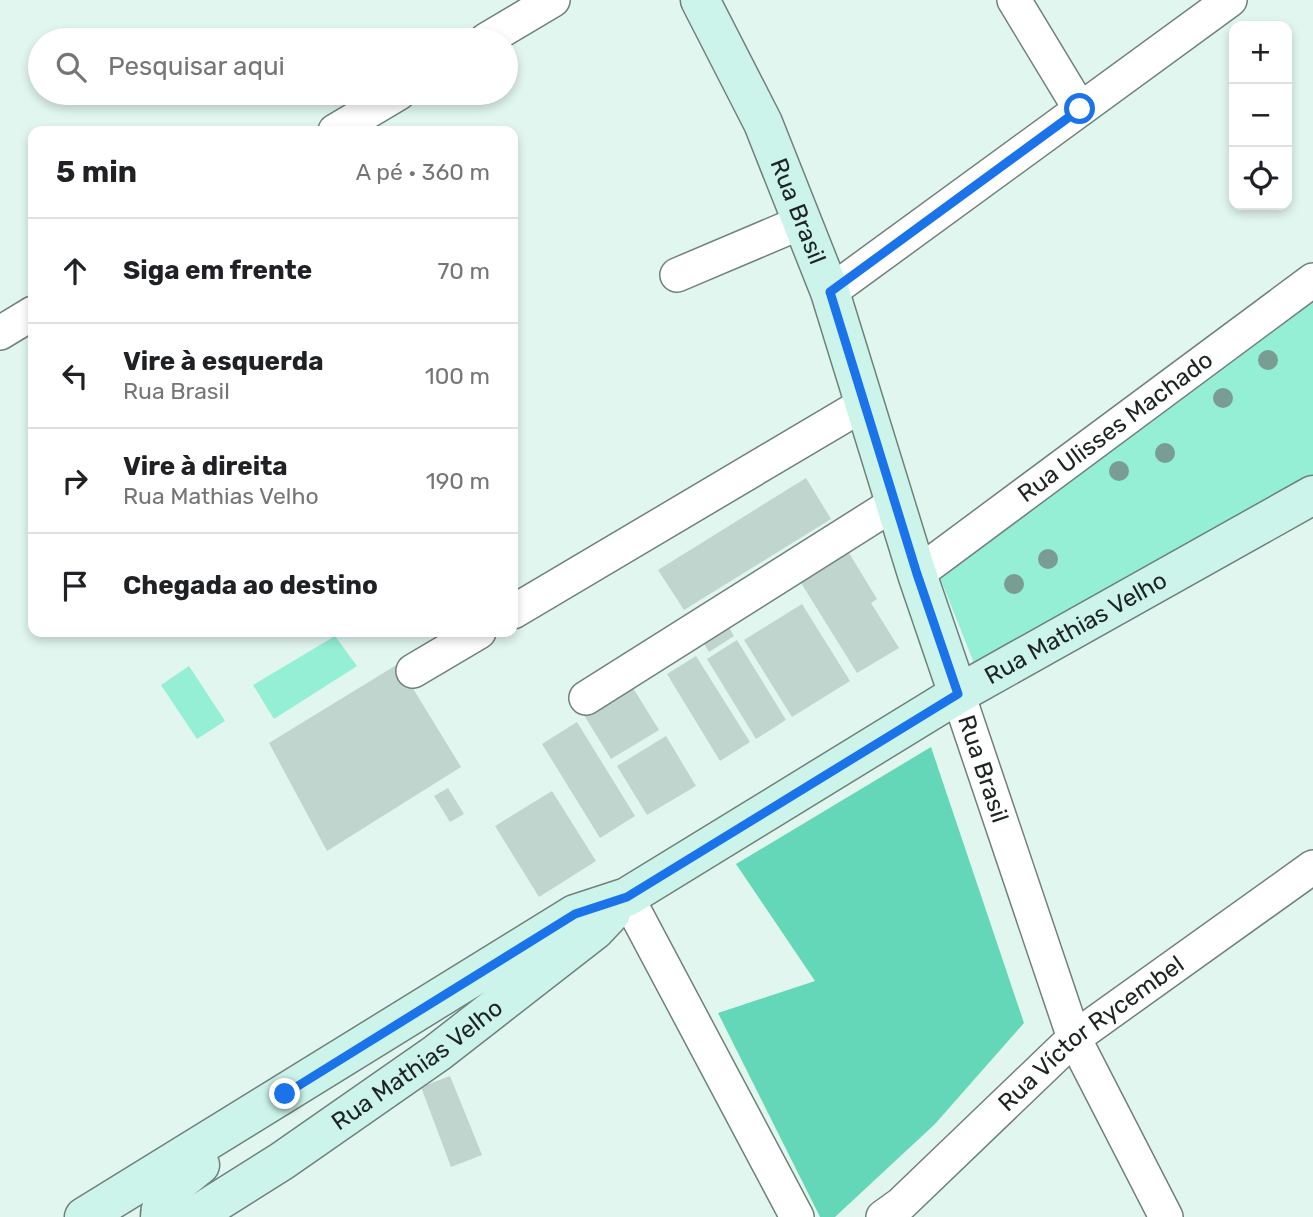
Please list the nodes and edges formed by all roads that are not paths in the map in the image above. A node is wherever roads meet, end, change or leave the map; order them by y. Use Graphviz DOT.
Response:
graph roads {
  1 [pos="553,0"];
  2 [pos="700,0"];
  3 [pos="1014,0"];
  4 [pos="1230,0"];
  5 [pos="506,28"];
  6 [pos="379,105"];
  7 [pos="1080,109"];
  8 [pos="343,126"];
  9 [pos="802,222"];
  10 [pos="677,275"];
  11 [pos="1313,280"];
  12 [pos="830,292"];
  13 [pos="28,316"];
  14 [pos="0,333"];
  15 [pos="864,404"];
  16 [pos="1313,495"];
  17 [pos="895,503"];
  18 [pos="917,574"];
  19 [pos="518,609"];
  20 [pos="471,637"];
  21 [pos="413,671"];
  22 [pos="958,694"];
  23 [pos="586,698"];
  24 [pos="1312,869"];
  25 [pos="627,897"];
  26 [pos="1074,1038"];
  27 [pos="285,1094"];
  28 [pos="83,1217"];
  29 [pos="160,1217"];
  30 [pos="193,1217"];
  31 [pos="797,1217"];
  32 [pos="883,1217"];
  33 [pos="1166,1217"];
  1 -- 5 [label="street"];
  2 -- 9 [label="street, Rua Brasil"];
  3 -- 7 [label="street"];
  4 -- 7 [label="street"];
  6 -- 8 [label="street"];
  7 -- 12 [label="street"];
  9 -- 10 [label="street"];
  9 -- 12 [label="street, Rua Brasil"];
  11 -- 18 [label="street, Rua Ulisses Machado"];
  12 -- 15 [label="street, Rua Brasil"];
  13 -- 14 [label="street"];
  15 -- 17 [label="street, Rua Brasil"];
  15 -- 19 [label="street"];
  16 -- 22 [label="street, Rua Mathias Velho"];
  17 -- 18 [label="street, Rua Brasil"];
  17 -- 23 [label="street"];
  18 -- 22 [label="street, Rua Brasil"];
  20 -- 21 [label="street"];
  22 -- 25 [label="street, Rua Mathias Velho"];
  22 -- 26 [label="street, Rua Brasil"];
  24 -- 26 [label="street, Rua Víctor Rycembel"];
  25 -- 27 [label="street, Rua Mathias Velho"];
  25 -- 30 [label="street, Rua Mathias Velho"];
  25 -- 31 [label="street"];
  26 -- 32 [label="street, Rua Víctor Rycembel"];
  26 -- 33 [label="street, Rua Brasil"];
  27 -- 28 [label="street, Rua Mathias Velho"];
  27 -- 29 [label="street"];
}
